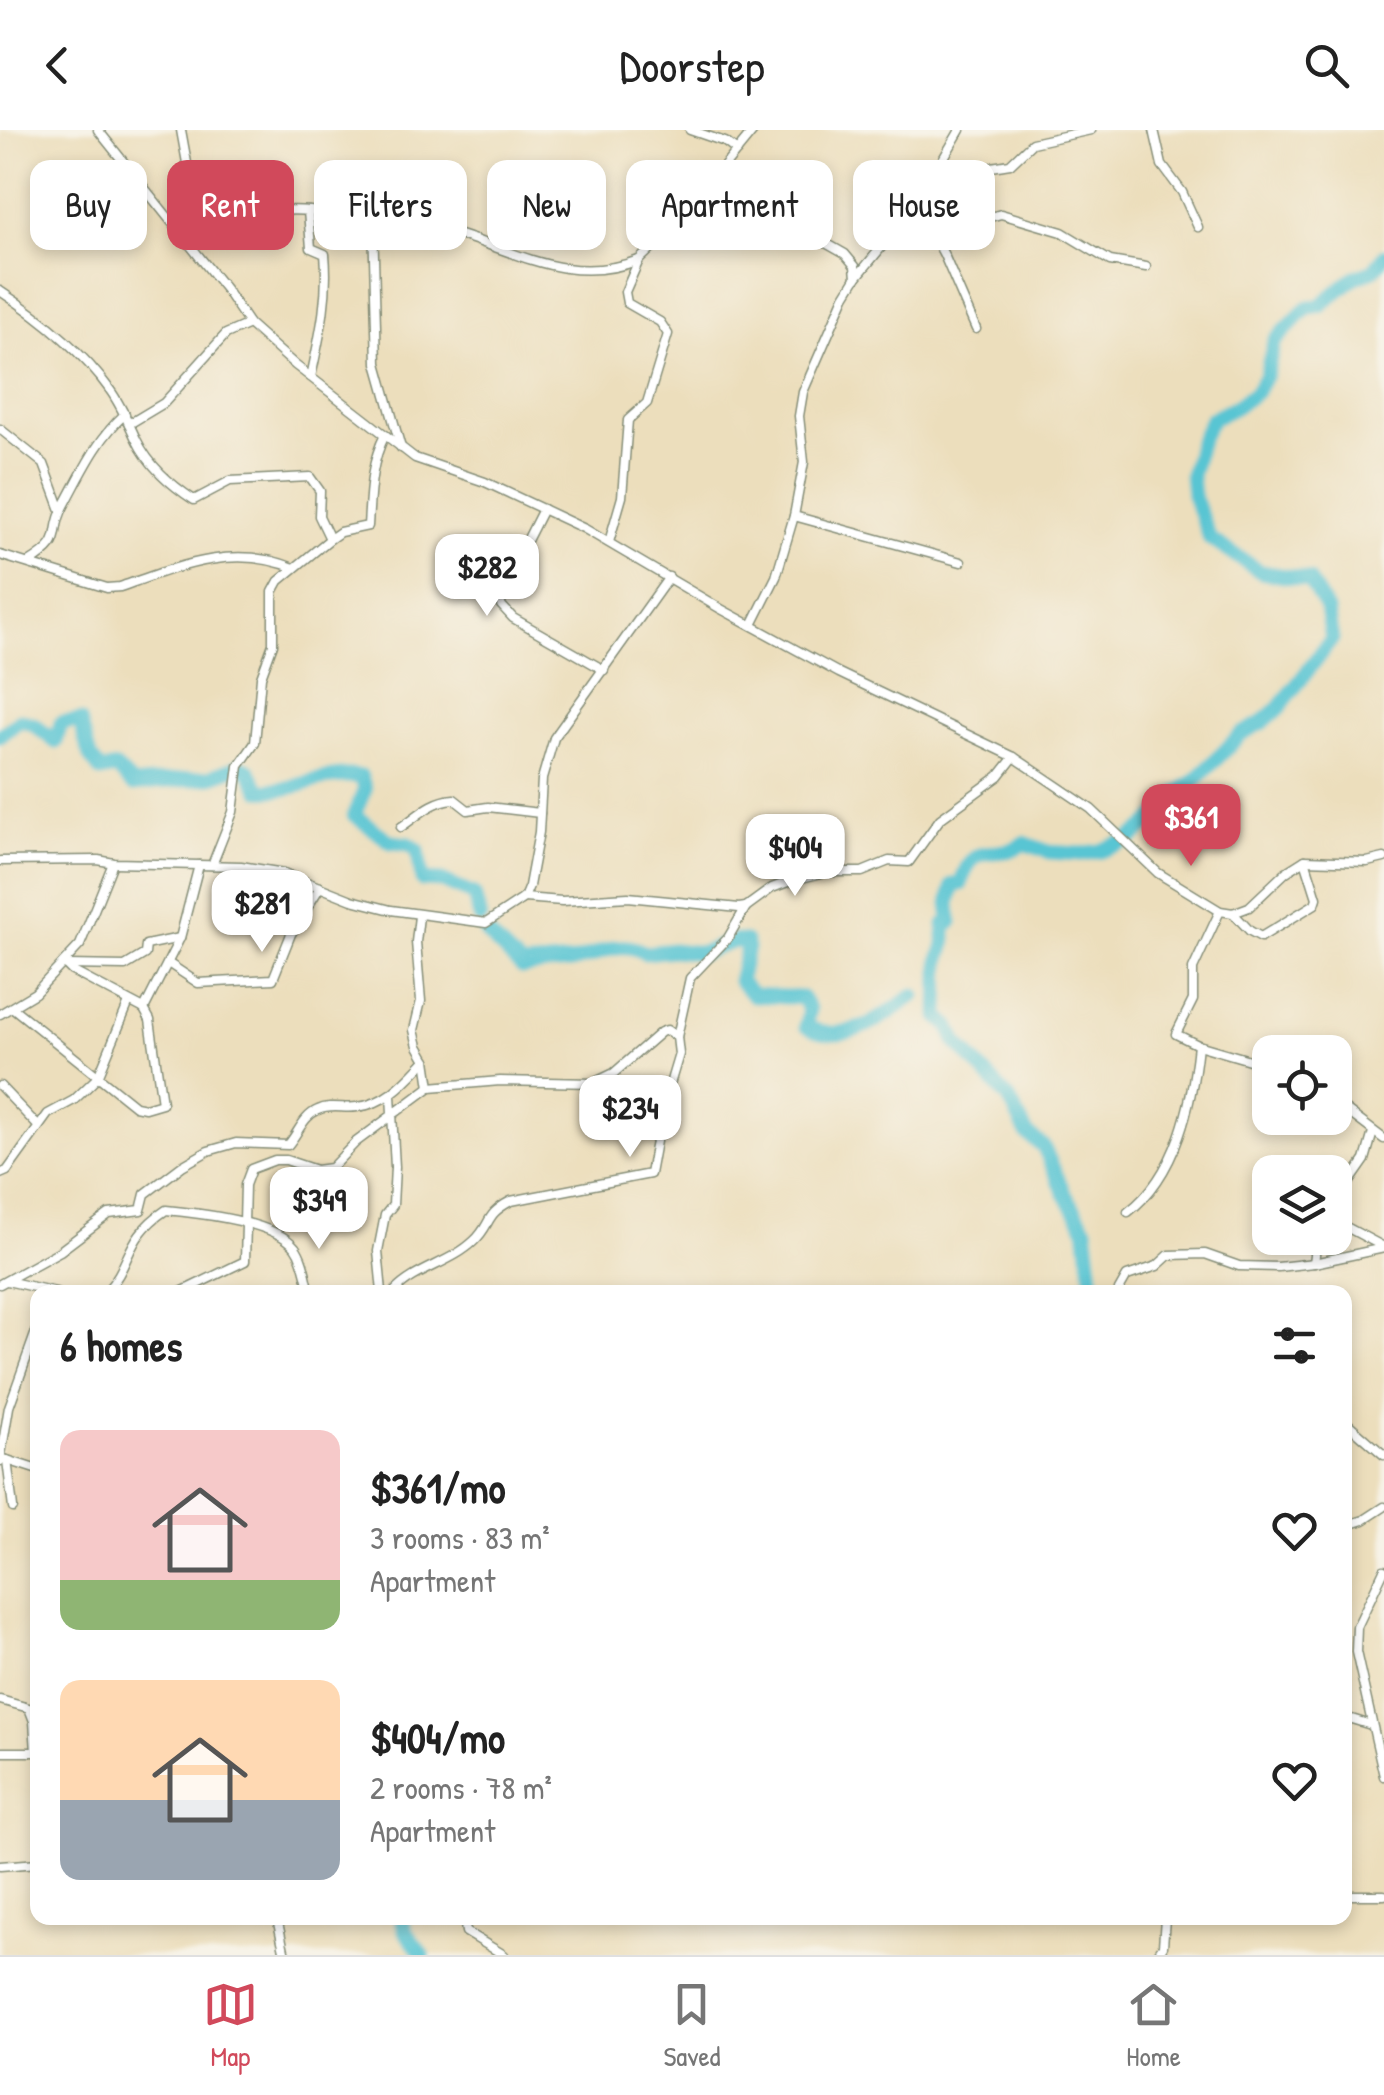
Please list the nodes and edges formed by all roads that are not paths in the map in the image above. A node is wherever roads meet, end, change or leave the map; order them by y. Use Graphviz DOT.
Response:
graph roads {
  1 [pos="98,130"];
  2 [pos="180,130"];
  3 [pos="690,130"];
  4 [pos="754,130"];
  5 [pos="960,130"];
  6 [pos="1091,130"];
  7 [pos="1154,130"];
  8 [pos="737,152"];
  9 [pos="186,160"];
  10 [pos="731,160"];
  11 [pos="944,160"];
  12 [pos="995,166"];
  13 [pos="294,211"];
  14 [pos="308,211"];
  15 [pos="314,212"];
  16 [pos="995,216"];
  17 [pos="167,217"];
  18 [pos="1198,227"];
  19 [pos="467,237"];
  20 [pos="833,247"];
  21 [pos="193,250"];
  22 [pos="374,250"];
  23 [pos="650,250"];
  24 [pos="879,250"];
  25 [pos="941,250"];
  26 [pos="639,260"];
  27 [pos="1146,267"];
  28 [pos="856,278"];
  29 [pos="0,291"];
  30 [pos="249,324"];
  31 [pos="976,329"];
  32 [pos="311,377"];
  33 [pos="125,414"];
  34 [pos="129,424"];
  35 [pos="0,429"];
  36 [pos="385,435"];
  37 [pos="401,448"];
  38 [pos="62,510"];
  39 [pos="543,510"];
  40 [pos="794,516"];
  41 [pos="330,539"];
  42 [pos="609,542"];
  43 [pos="0,555"];
  44 [pos="961,562"];
  45 [pos="30,563"];
  46 [pos="294,568"];
  47 [pos="669,577"];
  48 [pos="752,626"];
  49 [pos="604,670"];
  50 [pos="1014,757"];
  51 [pos="540,813"];
  52 [pos="400,827"];
  53 [pos="1384,858"];
  54 [pos="1305,860"];
  55 [pos="0,861"];
  56 [pos="114,863"];
  57 [pos="199,865"];
  58 [pos="212,866"];
  59 [pos="320,887"];
  60 [pos="524,898"];
  61 [pos="746,907"];
  62 [pos="1220,911"];
  63 [pos="1233,913"];
  64 [pos="419,916"];
  65 [pos="180,938"];
  66 [pos="65,963"];
  67 [pos="168,964"];
  68 [pos="128,1002"];
  69 [pos="13,1008"];
  70 [pos="144,1010"];
  71 [pos="0,1014"];
  72 [pos="677,1037"];
  73 [pos="1198,1045"];
  74 [pos="426,1060"];
  75 [pos="1252,1061"];
  76 [pos="98,1076"];
  77 [pos="0,1086"];
  78 [pos="430,1088"];
  79 [pos="391,1095"];
  80 [pos="394,1113"];
  81 [pos="1352,1115"];
  82 [pos="38,1126"];
  83 [pos="1373,1132"];
  84 [pos="1384,1139"];
  85 [pos="0,1174"];
  86 [pos="1352,1179"];
  87 [pos="1128,1212"];
  88 [pos="245,1224"];
  89 [pos="1352,1230"];
  90 [pos="1384,1248"];
  91 [pos="1315,1255"];
  92 [pos="1314,1263"];
  93 [pos="2,1281"];
  94 [pos="112,1285"];
  95 [pos="196,1285"];
  96 [pos="308,1285"];
  97 [pos="381,1285"];
  98 [pos="402,1285"];
  99 [pos="1121,1285"];
  100 [pos="30,1287"];
  101 [pos="30,1348"];
  102 [pos="1352,1427"];
  103 [pos="1384,1455"];
  104 [pos="2,1459"];
  105 [pos="30,1468"];
  106 [pos="1384,1507"];
  107 [pos="12,1508"];
  108 [pos="1352,1524"];
  109 [pos="1384,1570"];
  110 [pos="1352,1624"];
  111 [pos="1357,1627"];
  112 [pos="0,1700"];
  113 [pos="30,1710"];
  114 [pos="1352,1719"];
  115 [pos="1371,1725"];
  116 [pos="0,1752"];
  117 [pos="30,1752"];
  118 [pos="1384,1776"];
  119 [pos="30,1864"];
  120 [pos="0,1866"];
  121 [pos="1352,1895"];
  122 [pos="1384,1895"];
  123 [pos="278,1925"];
  124 [pos="465,1925"];
  125 [pos="1165,1925"];
  126 [pos="284,1955"];
  127 [pos="504,1955"];
  128 [pos="1156,1955"];
  1 -- 17 [label="street"];
  2 -- 9 [label="street"];
  3 -- 8 [label="street"];
  4 -- 8 [label="street"];
  5 -- 11 [label="street"];
  6 -- 12 [label="street"];
  7 -- 18 [label="street"];
  8 -- 10 [label="street"];
  13 -- 14 [label="street"];
  14 -- 15 [label="street"];
  14 -- 32 [label="street"];
  16 -- 27 [label="street"];
  19 -- 26 [label="street"];
  20 -- 28 [label="street"];
  21 -- 30 [label="street"];
  22 -- 37 [label="street"];
  23 -- 26 [label="street"];
  24 -- 28 [label="street"];
  25 -- 31 [label="street"];
  26 -- 42 [label="street"];
  28 -- 40 [label="street"];
  29 -- 33 [label="street"];
  30 -- 32 [label="street"];
  30 -- 34 [label="street"];
  32 -- 36 [label="street"];
  33 -- 34 [label="street"];
  33 -- 38 [label="street"];
  34 -- 41 [label="street"];
  35 -- 38 [label="street"];
  36 -- 37 [label="street"];
  36 -- 41 [label="street"];
  37 -- 39 [label="street"];
  38 -- 45 [label="street"];
  39 -- 42 [label="street"];
  39 -- 49 [label="street"];
  40 -- 44 [label="street"];
  40 -- 48 [label="street"];
  41 -- 46 [label="street"];
  42 -- 47 [label="street"];
  43 -- 45 [label="street"];
  45 -- 46 [label="street"];
  46 -- 58 [label="street"];
  47 -- 48 [label="street"];
  47 -- 49 [label="street"];
  48 -- 50 [label="street"];
  49 -- 51 [label="street"];
  50 -- 61 [label="street"];
  50 -- 62 [label="street"];
  51 -- 52 [label="street"];
  51 -- 60 [label="street"];
  53 -- 54 [label="street"];
  54 -- 63 [label="street"];
  54 -- 63 [label="street"];
  55 -- 56 [label="street"];
  56 -- 57 [label="street"];
  56 -- 66 [label="street"];
  57 -- 58 [label="street"];
  57 -- 65 [label="street"];
  58 -- 59 [label="street"];
  59 -- 64 [label="street"];
  59 -- 67 [label="street"];
  60 -- 61 [label="street"];
  60 -- 64 [label="street"];
  61 -- 72 [label="street"];
  62 -- 63 [label="street"];
  62 -- 73 [label="street"];
  64 -- 74 [label="street"];
  65 -- 66 [label="street"];
  65 -- 67 [label="street"];
  66 -- 68 [label="street"];
  66 -- 69 [label="street"];
  67 -- 70 [label="street"];
  68 -- 70 [label="street"];
  68 -- 76 [label="street"];
  69 -- 71 [label="street"];
  69 -- 76 [label="street"];
  70 -- 76 [label="street"];
  72 -- 78 [label="street"];
  72 -- 98 [label="street"];
  73 -- 75 [label="street"];
  73 -- 87 [label="street"];
  74 -- 78 [label="street"];
  74 -- 79 [label="street"];
  76 -- 82 [label="street"];
  77 -- 82 [label="street"];
  78 -- 80 [label="street"];
  79 -- 80 [label="street"];
  79 -- 93 [label="street"];
  80 -- 88 [label="street"];
  80 -- 97 [label="street"];
  81 -- 83 [label="street"];
  82 -- 85 [label="street"];
  83 -- 84 [label="street"];
  83 -- 86 [label="street"];
  88 -- 94 [label="street"];
  88 -- 95 [label="street"];
  88 -- 96 [label="street"];
  89 -- 90 [label="street"];
  90 -- 92 [label="street"];
  91 -- 92 [label="street"];
  92 -- 99 [label="street"];
  93 -- 100 [label="street"];
  101 -- 104 [label="street"];
  102 -- 103 [label="street"];
  104 -- 105 [label="street"];
  104 -- 107 [label="street"];
  106 -- 108 [label="street"];
  109 -- 111 [label="street"];
  110 -- 111 [label="street"];
  111 -- 115 [label="street"];
  112 -- 113 [label="street"];
  114 -- 115 [label="street"];
  115 -- 118 [label="street"];
  116 -- 117 [label="street"];
  119 -- 120 [label="street"];
  121 -- 122 [label="street"];
  123 -- 126 [label="street"];
  124 -- 127 [label="street"];
  125 -- 128 [label="street"];
}
